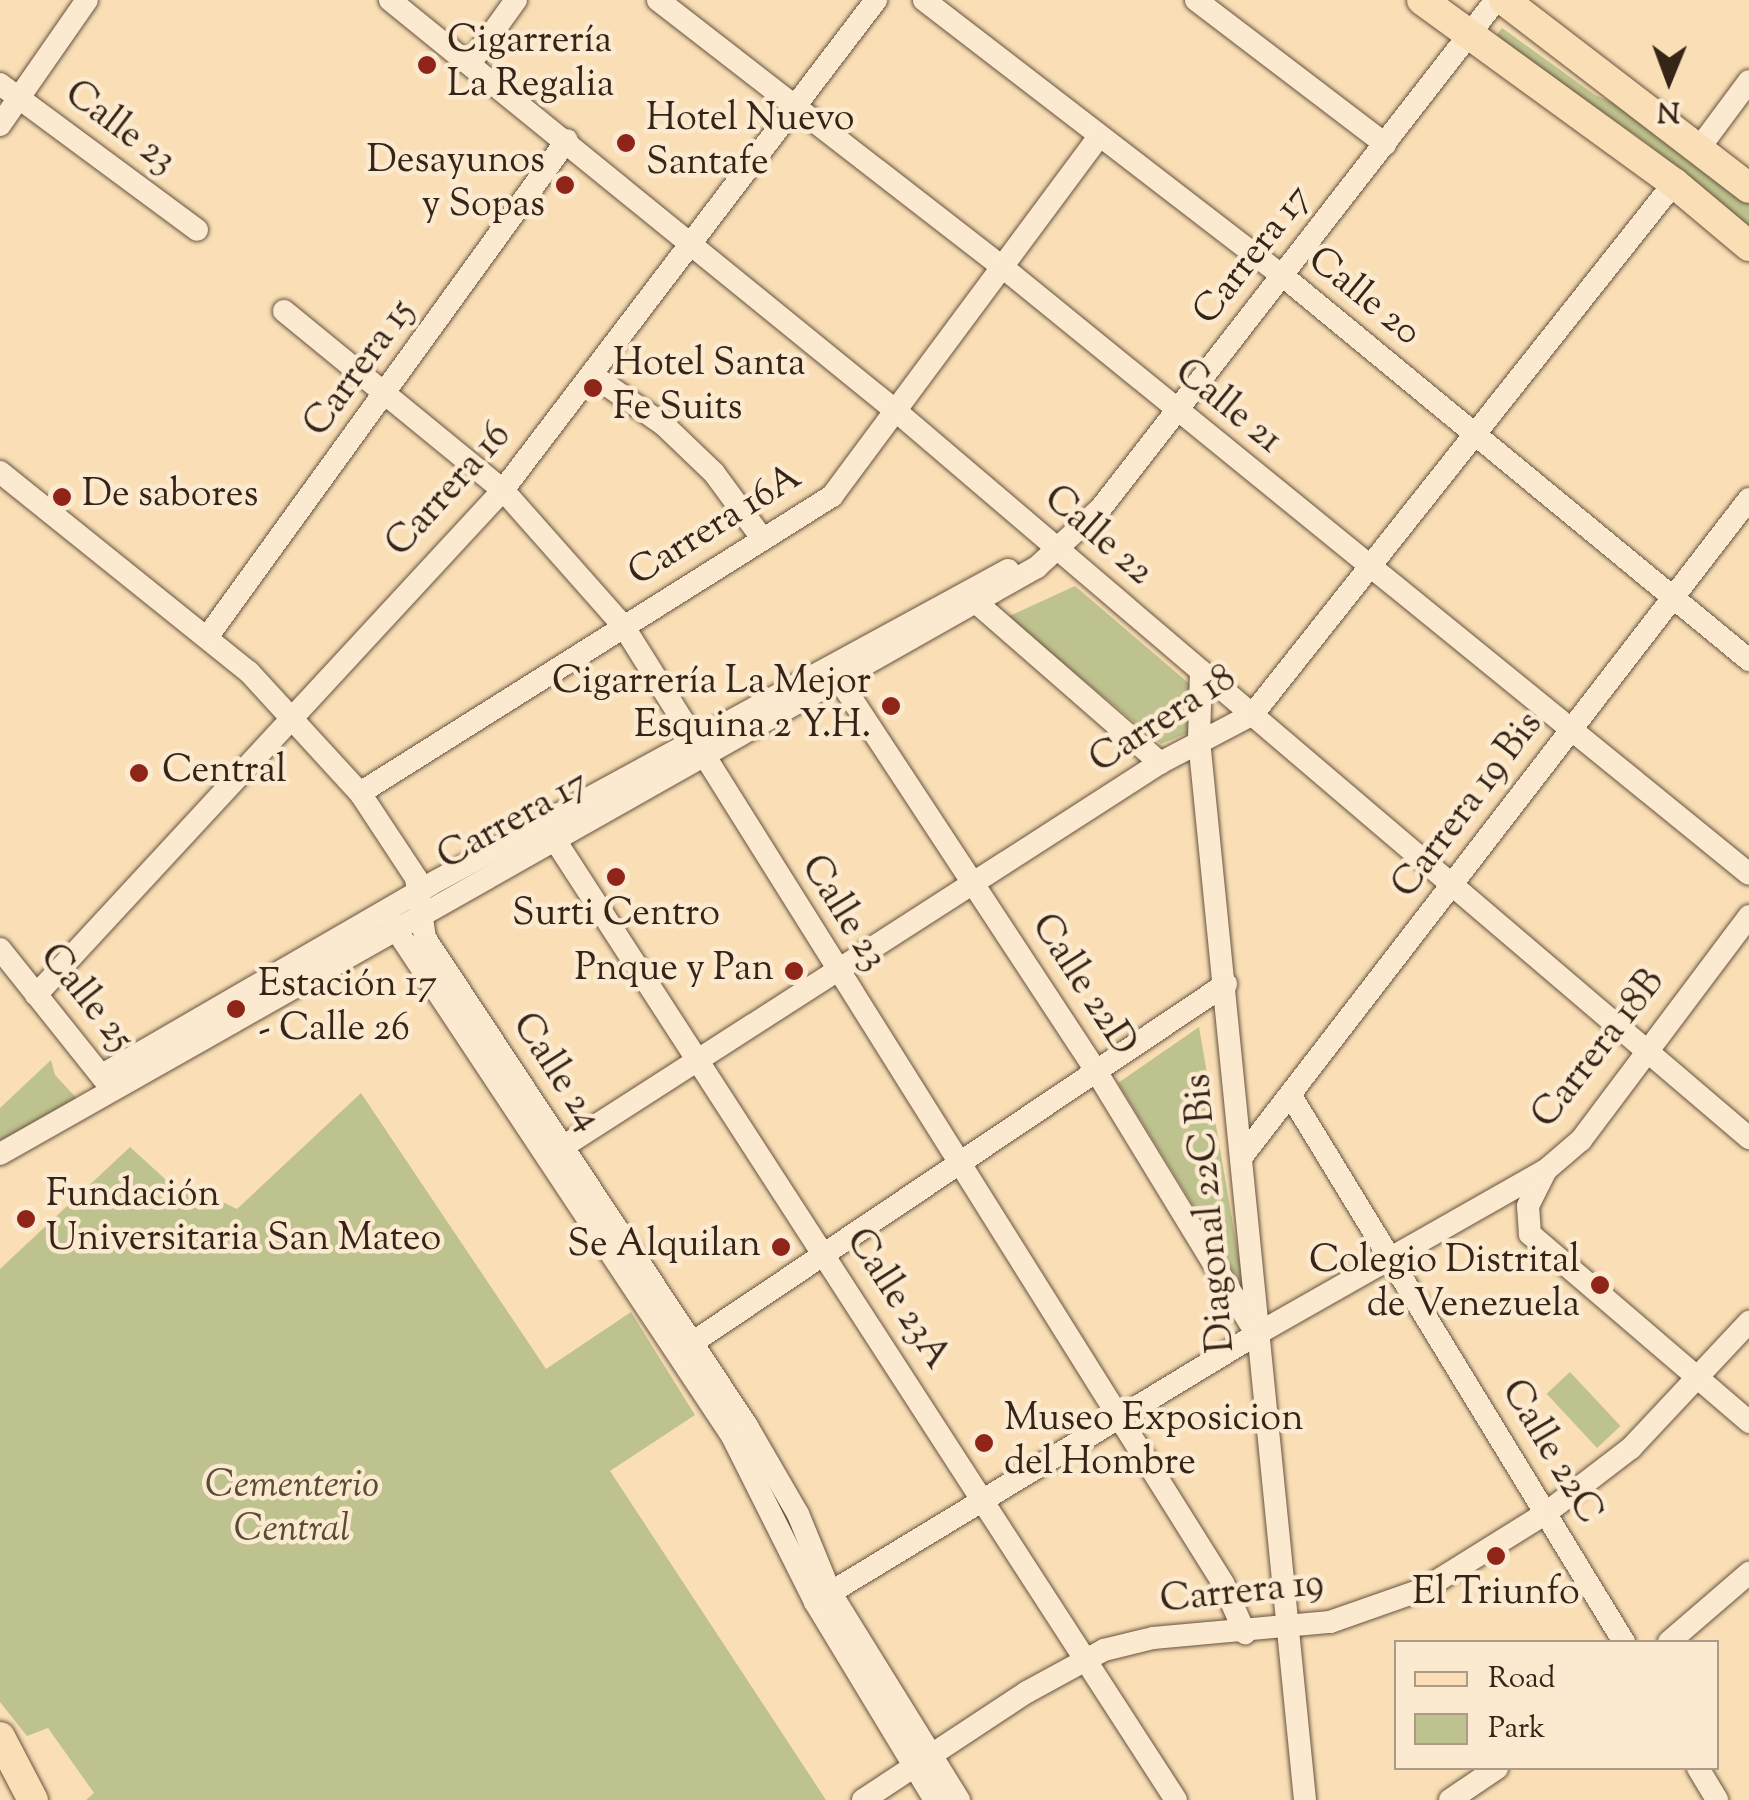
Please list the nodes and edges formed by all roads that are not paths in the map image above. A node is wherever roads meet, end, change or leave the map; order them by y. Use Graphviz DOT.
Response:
graph roads {
  1 [pos="87,0"];
  2 [pos="390,0"];
  3 [pos="516,0"];
  4 [pos="658,0"];
  5 [pos="876,0"];
  6 [pos="924,0"];
  7 [pos="1196,0"];
  8 [pos="1422,0"];
  9 [pos="1496,0"];
  10 [pos="1504,0"];
  11 [pos="1469,34"];
  12 [pos="472,61"];
  13 [pos="1749,81"];
  14 [pos="10,91"];
  15 [pos="794,109"];
  16 [pos="0,126"];
  17 [pos="1099,136"];
  18 [pos="567,140"];
  19 [pos="1385,144"];
  20 [pos="1700,146"];
  21 [pos="1674,182"];
  22 [pos="1749,188"];
  23 [pos="197,230"];
  24 [pos="693,245"];
  25 [pos="1749,246"];
  26 [pos="1000,265"];
  27 [pos="1283,276"];
  28 [pos="284,312"];
  29 [pos="594,376"];
  30 [pos="389,392"];
  31 [pos="896,411"];
  32 [pos="1176,412"];
  33 [pos="1475,434"];
  34 [pos="0,472"];
  35 [pos="502,490"];
  36 [pos="1749,499"];
  37 [pos="762,538"];
  38 [pos="1059,549"];
  39 [pos="1369,568"];
  40 [pos="1673,598"];
  41 [pos="978,604"];
  42 [pos="624,626"];
  43 [pos="208,636"];
  44 [pos="1749,660"];
  45 [pos="1201,670"];
  46 [pos="840,682"];
  47 [pos="1253,714"];
  48 [pos="294,716"];
  49 [pos="1572,730"];
  50 [pos="1199,740"];
  51 [pos="696,750"];
  52 [pos="1160,764"];
  53 [pos="360,793"];
  54 [pos="555,840"];
  55 [pos="1749,874"];
  56 [pos="1454,884"];
  57 [pos="977,886"];
  58 [pos="420,903"];
  59 [pos="1749,916"];
  60 [pos="390,920"];
  61 [pos="0,949"];
  62 [pos="839,973"];
  63 [pos="1226,984"];
  64 [pos="36,995"];
  65 [pos="1646,1049"];
  66 [pos="698,1060"];
  67 [pos="1096,1071"];
  68 [pos="109,1084"];
  69 [pos="1286,1102"];
  70 [pos="1749,1138"];
  71 [pos="554,1152"];
  72 [pos="0,1154"];
  73 [pos="1244,1154"];
  74 [pos="956,1164"];
  75 [pos="1546,1170"];
  76 [pos="823,1252"];
  77 [pos="1390,1256"];
  78 [pos="1749,1322"];
  79 [pos="1257,1334"];
  80 [pos="685,1348"];
  81 [pos="1700,1380"];
  82 [pos="1115,1420"];
  83 [pos="1749,1422"];
  84 [pos="984,1499"];
  85 [pos="1546,1514"];
  86 [pos="1746,1582"];
  87 [pos="822,1597"];
  88 [pos="1287,1630"];
  89 [pos="1246,1633"];
  90 [pos="1623,1640"];
  91 [pos="1672,1640"];
  92 [pos="1084,1658"];
  93 [pos="0,1737"];
  94 [pos="921,1761"];
  95 [pos="0,1766"];
  96 [pos="1494,1770"];
  97 [pos="1699,1770"];
  98 [pos="30,1800"];
  99 [pos="863,1800"];
  100 [pos="935,1800"];
  101 [pos="959,1800"];
  102 [pos="1176,1800"];
  103 [pos="1305,1800"];
  104 [pos="1450,1800"];
  105 [pos="1718,1800"];
  1 -- 14 [label="street"];
  2 -- 12 [label="street, Calle 22"];
  3 -- 12 [label="street"];
  4 -- 15 [label="street, Calle 21"];
  5 -- 15 [label="street, Carrera 16"];
  6 -- 17 [label="street, Calle 20"];
  7 -- 19 [label="street"];
  8 -- 11 [label="main road"];
  9 -- 11 [label="street, Carrera 17"];
  10 -- 20 [label="main road"];
  11 -- 19 [label="street, Carrera 17"];
  11 -- 21 [label="main road"];
  12 -- 18 [label="street, Calle 22"];
  13 -- 20 [label="street"];
  14 -- 16 [label="street"];
  14 -- 23 [label="street, Calle 23"];
  15 -- 24 [label="street, Carrera 16"];
  15 -- 26 [label="street, Calle 21"];
  17 -- 26 [label="street, Carrera 16A"];
  17 -- 27 [label="street, Calle 20"];
  18 -- 24 [label="street, Calle 22"];
  18 -- 30 [label="street, Carrera 15"];
  19 -- 27 [label="street, Carrera 17"];
  20 -- 22 [label="main road"];
  21 -- 25 [label="main road"];
  21 -- 33 [label="street, Carrera 18"];
  24 -- 29 [label="street, Carrera 16"];
  24 -- 31 [label="street, Calle 22"];
  26 -- 31 [label="street, Carrera 16A"];
  26 -- 32 [label="street, Calle 21"];
  27 -- 32 [label="street, Carrera 17"];
  27 -- 33 [label="street, Calle 20"];
  28 -- 30 [label="street, Calle 23"];
  29 -- 35 [label="street, Carrera 16"];
  29 -- 37 [label="street"];
  30 -- 35 [label="street, Calle 23"];
  30 -- 43 [label="street, Carrera 15"];
  31 -- 37 [label="street, Carrera 16A"];
  31 -- 38 [label="street, Calle 22"];
  32 -- 38 [label="street, Carrera 17"];
  32 -- 39 [label="street, Calle 21"];
  33 -- 39 [label="street, Carrera 18"];
  33 -- 40 [label="street, Calle 20"];
  34 -- 43 [label="street, Calle 24"];
  35 -- 42 [label="street, Calle 23"];
  35 -- 48 [label="street, Carrera 16"];
  36 -- 40 [label="street, Carrera 19 Bis"];
  37 -- 42 [label="street, Carrera 16A"];
  38 -- 41 [label="street, Carrera 17"];
  38 -- 45 [label="street, Calle 22"];
  38 -- 51 [label="street, Carrera 17"];
  39 -- 47 [label="street, Carrera 18"];
  39 -- 49 [label="street, Calle 21"];
  40 -- 44 [label="street, Calle 20"];
  40 -- 49 [label="street, Carrera 19 Bis"];
  41 -- 46 [label="street, Carrera 17"];
  41 -- 52 [label="street"];
  42 -- 51 [label="street, Calle 23"];
  42 -- 53 [label="street, Carrera 16A"];
  43 -- 48 [label="street, Calle 24"];
  45 -- 47 [label="street, Calle 22"];
  45 -- 50 [label="street, Diagonal 22C Bis"];
  46 -- 51 [label="street, Carrera 17"];
  46 -- 57 [label="street, Calle 22D"];
  47 -- 50 [label="street, Carrera 18"];
  47 -- 56 [label="street, Calle 22"];
  48 -- 53 [label="street, Calle 24"];
  48 -- 64 [label="street, Carrera 16"];
  49 -- 55 [label="street, Calle 21"];
  49 -- 56 [label="street, Carrera 19 Bis"];
  50 -- 52 [label="street, Carrera 18"];
  50 -- 63 [label="street, Diagonal 22C Bis"];
  51 -- 54 [label="street, Carrera 17"];
  51 -- 58 [label="street, Carrera 17"];
  51 -- 62 [label="street, Calle 23"];
  52 -- 57 [label="street, Carrera 18"];
  53 -- 58 [label="street, Calle 24"];
  54 -- 58 [label="street, Carrera 17"];
  54 -- 66 [label="street, Calle 23A"];
  56 -- 65 [label="street, Calle 22"];
  56 -- 69 [label="street, Carrera 19 Bis"];
  57 -- 62 [label="street, Carrera 18"];
  57 -- 67 [label="street, Calle 22D"];
  58 -- 60 [label="street, Carrera 17"];
  58 -- 71 [label="street, Calle 24"];
  59 -- 65 [label="street, Carrera 18B"];
  60 -- 68 [label="street, Carrera 17"];
  60 -- 71 [label="street, Calle 24"];
  61 -- 64 [label="street, Calle 25"];
  62 -- 66 [label="street, Carrera 18"];
  62 -- 74 [label="street, Calle 23"];
  63 -- 67 [label="street"];
  63 -- 73 [label="street, Diagonal 22C Bis"];
  64 -- 68 [label="street, Calle 25"];
  65 -- 70 [label="street, Calle 22"];
  65 -- 75 [label="street, Carrera 18B"];
  66 -- 71 [label="street, Carrera 18"];
  66 -- 76 [label="street, Calle 23A"];
  67 -- 74 [label="street"];
  67 -- 79 [label="street, Calle 22D"];
  68 -- 72 [label="street, Carrera 17"];
  69 -- 73 [label="street, Carrera 19 Bis"];
  69 -- 77 [label="street, Calle 22C"];
  71 -- 80 [label="street, Calle 24"];
  73 -- 79 [label="street, Diagonal 22C Bis"];
  74 -- 76 [label="street"];
  74 -- 82 [label="street, Calle 23"];
  75 -- 77 [label="street, Carrera 18B"];
  75 -- 81 [label="street"];
  76 -- 80 [label="street"];
  76 -- 84 [label="street, Calle 23A"];
  77 -- 79 [label="street, Carrera 18B"];
  77 -- 85 [label="street, Calle 22C"];
  78 -- 81 [label="street, Carrera 19"];
  79 -- 82 [label="street, Carrera 18B"];
  79 -- 88 [label="street, Diagonal 22C Bis"];
  80 -- 87 [label="street, Calle 24"];
  81 -- 83 [label="street"];
  81 -- 85 [label="street, Carrera 19"];
  82 -- 84 [label="street, Carrera 18B"];
  82 -- 89 [label="street, Calle 23"];
  84 -- 87 [label="street, Carrera 18B"];
  84 -- 92 [label="street, Calle 23A"];
  85 -- 88 [label="street, Carrera 19"];
  85 -- 90 [label="street, Calle 22C"];
  86 -- 91 [label="street"];
  87 -- 94 [label="street, Calle 24"];
  88 -- 89 [label="street, Carrera 19"];
  88 -- 103 [label="street, Diagonal 22C Bis"];
  89 -- 92 [label="street, Carrera 19"];
  92 -- 94 [label="street, Carrera 19"];
  92 -- 102 [label="street, Calle 23A"];
  93 -- 98 [label="main road"];
  94 -- 99 [label="street, Carrera 19"];
  94 -- 100 [label="street, Calle 24"];
  94 -- 101 [label="street, Calle 24"];
  95 -- 98 [label="main road"];
  96 -- 104 [label="street"];
  97 -- 105 [label="street"];
}
